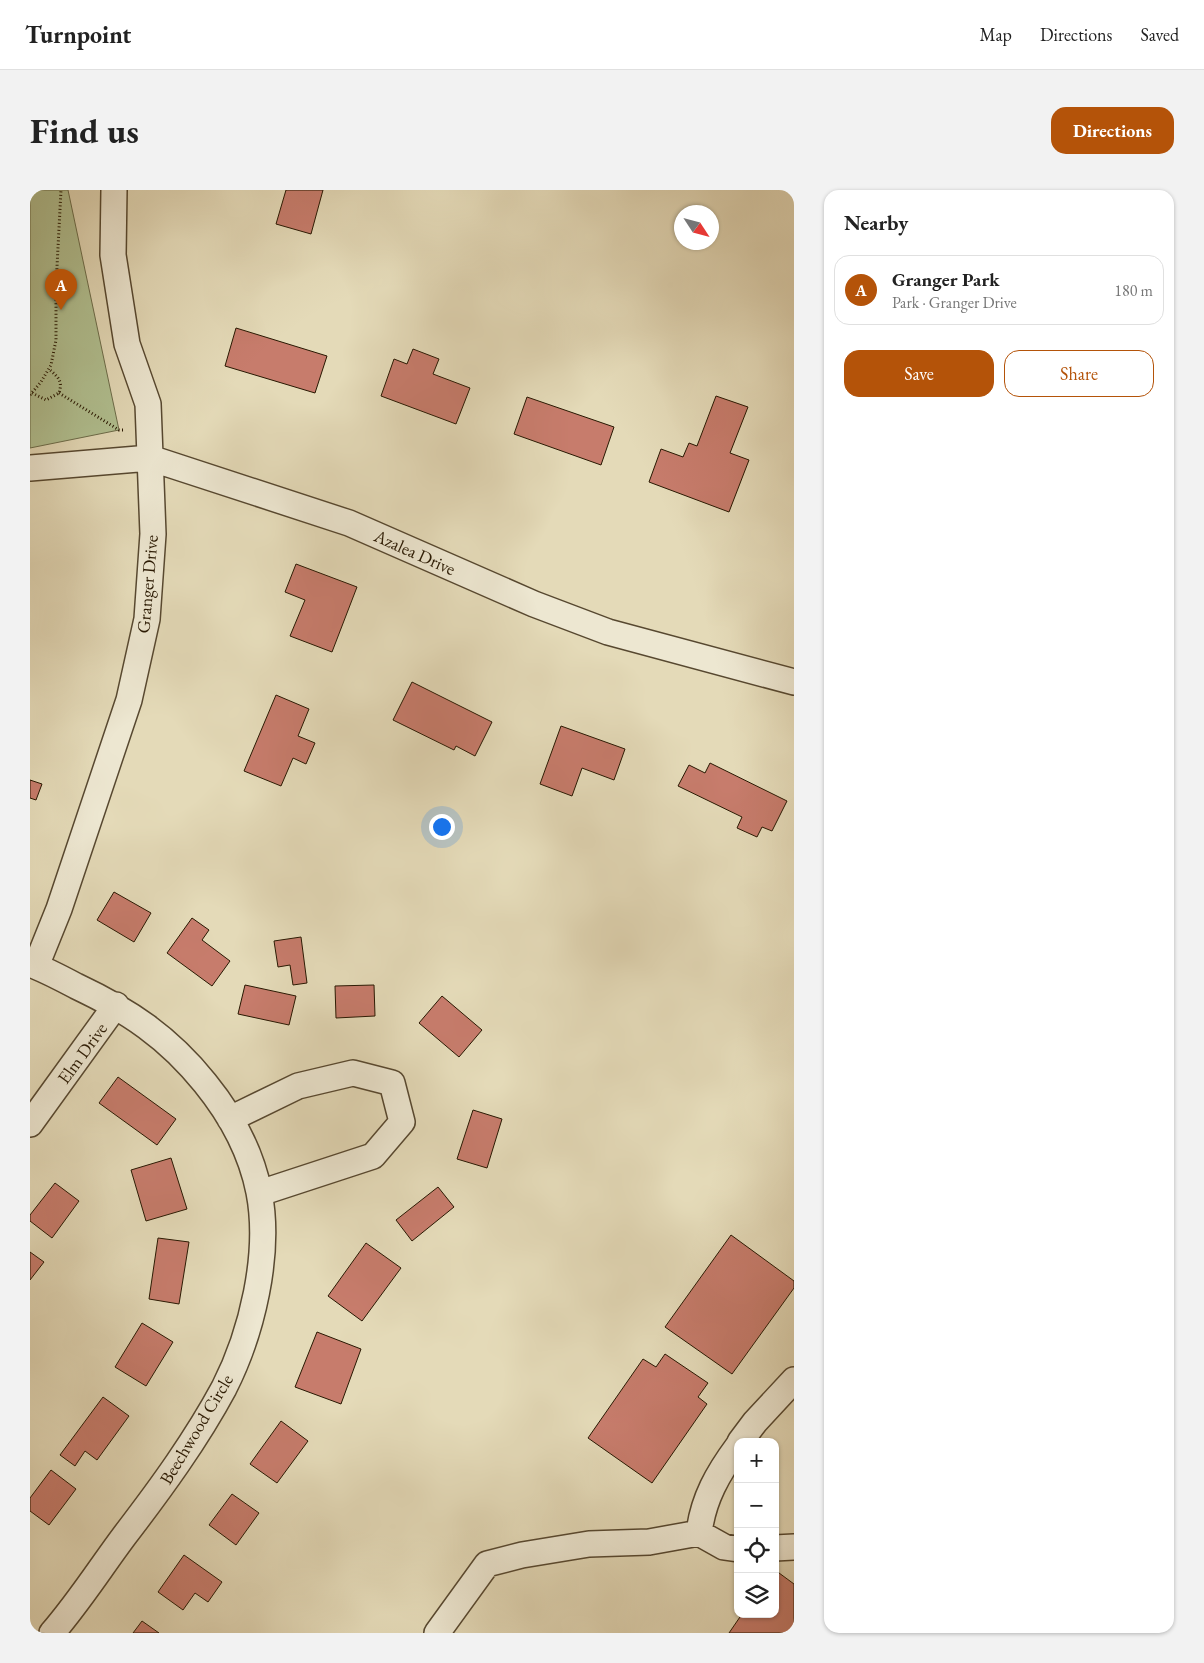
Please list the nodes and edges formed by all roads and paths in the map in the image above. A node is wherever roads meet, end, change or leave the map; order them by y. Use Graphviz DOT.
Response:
graph roads {
  1 [pos="61,190"];
  2 [pos="114,190"];
  3 [pos="49,369"];
  4 [pos="31,394"];
  5 [pos="59,394"];
  6 [pos="148,428"];
  7 [pos="150,458"];
  8 [pos="30,468"];
  9 [pos="794,682"];
  10 [pos="33,965"];
  11 [pos="116,1005"];
  12 [pos="230,1119"];
  13 [pos="30,1124"];
  14 [pos="260,1193"];
  15 [pos="794,1380"];
  16 [pos="743,1438"];
  17 [pos="734,1452"];
  18 [pos="699,1533"];
  19 [pos="794,1547"];
  20 [pos="734,1548"];
  21 [pos="779,1548"];
  22 [pos="52,1633"];
  23 [pos="437,1633"];
  1 -- 3 [label="path"];
  2 -- 6 [label="street, Granger Drive"];
  3 -- 4 [label="path"];
  3 -- 5 [label="path"];
  4 -- 5 [label="path"];
  5 -- 6 [label="path"];
  6 -- 7 [label="street, Granger Drive"];
  7 -- 8 [label="street, Azalea Drive"];
  7 -- 9 [label="street, Azalea Drive"];
  7 -- 10 [label="street, Granger Drive"];
  10 -- 11 [label="street, Beechwood Circle"];
  11 -- 12 [label="street, Beechwood Circle"];
  11 -- 13 [label="street, Elm Drive"];
  12 -- 14 [label="street, Beechwood Circle"];
  12 -- 14 [label="street"];
  14 -- 22 [label="street, Beechwood Circle"];
  15 -- 16 [label="street"];
  17 -- 18 [label="street"];
  18 -- 20 [label="street"];
  18 -- 23 [label="street"];
  19 -- 21 [label="street"];
}
